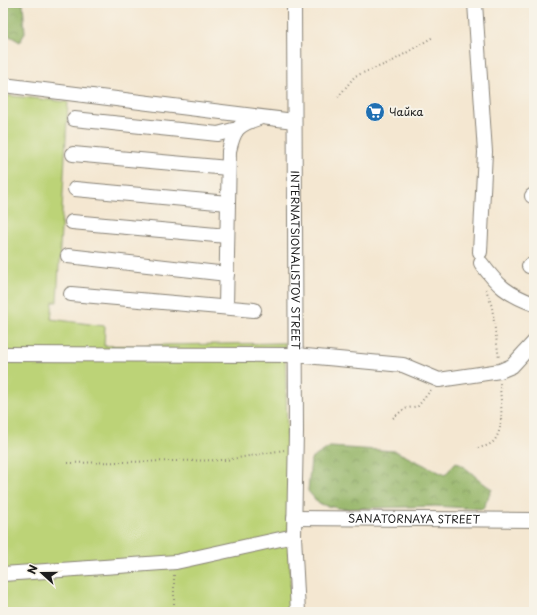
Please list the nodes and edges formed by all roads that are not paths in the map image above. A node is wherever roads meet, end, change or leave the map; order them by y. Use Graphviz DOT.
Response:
graph roads {
  1 [pos="294,3"];
  2 [pos="475,3"];
  3 [pos="3,85"];
  4 [pos="262,117"];
  5 [pos="74,119"];
  6 [pos="294,121"];
  7 [pos="236,131"];
  8 [pos="73,154"];
  9 [pos="228,168"];
  10 [pos="75,189"];
  11 [pos="228,203"];
  12 [pos="72,222"];
  13 [pos="227,236"];
  14 [pos="68,256"];
  15 [pos="226,274"];
  16 [pos="71,294"];
  17 [pos="534,304"];
  18 [pos="226,307"];
  19 [pos="254,310"];
  20 [pos="534,342"];
  21 [pos="3,354"];
  22 [pos="296,354"];
  23 [pos="294,518"];
  24 [pos="534,520"];
  25 [pos="294,536"];
  26 [pos="3,574"];
  27 [pos="298,612"];
  1 -- 6 [label="street, INTERNATSIONALISTOV STREET"];
  2 -- 17 [label="street"];
  3 -- 4 [label="street"];
  4 -- 6 [label="street"];
  4 -- 7 [label="street"];
  5 -- 7 [label="street"];
  6 -- 22 [label="street, INTERNATSIONALISTOV STREET"];
  7 -- 9 [label="street"];
  8 -- 9 [label="street"];
  9 -- 11 [label="street"];
  10 -- 11 [label="street"];
  11 -- 13 [label="street"];
  12 -- 13 [label="street"];
  13 -- 15 [label="street"];
  14 -- 15 [label="street"];
  15 -- 18 [label="street"];
  16 -- 18 [label="street"];
  18 -- 19 [label="street"];
  20 -- 22 [label="street"];
  21 -- 22 [label="street"];
  22 -- 23 [label="street, INTERNATSIONALISTOV STREET"];
  23 -- 24 [label="street, SANATORNAYA STREET"];
  23 -- 25 [label="street, INTERNATSIONALISTOV STREET"];
  25 -- 26 [label="street"];
  25 -- 27 [label="street, INTERNATSIONALISTOV STREET"];
}
